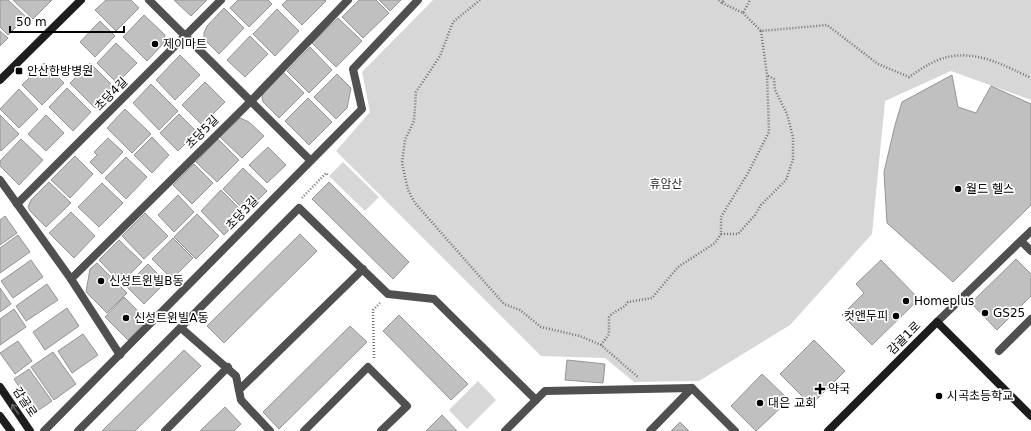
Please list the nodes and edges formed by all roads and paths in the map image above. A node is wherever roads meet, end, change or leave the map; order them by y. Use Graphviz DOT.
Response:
graph roads {
  1 [pos="81,0"];
  2 [pos="149,0"];
  3 [pos="222,0"];
  4 [pos="348,0"];
  5 [pos="418,0"];
  6 [pos="478,0"];
  7 [pos="718,0"];
  8 [pos="724,0"];
  9 [pos="750,0"];
  10 [pos="722,3"];
  11 [pos="743,13"];
  12 [pos="761,31"];
  13 [pos="185,36"];
  14 [pos="767,75"];
  15 [pos="1031,78"];
  16 [pos="0,80"];
  17 [pos="250,101"];
  18 [pos="310,160"];
  19 [pos="330,176"];
  20 [pos="0,180"];
  21 [pos="17,204"];
  22 [pos="299,208"];
  23 [pos="1031,231"];
  24 [pos="721,234"];
  25 [pos="1021,241"];
  26 [pos="1031,251"];
  27 [pos="363,269"];
  28 [pos="71,279"];
  29 [pos="388,294"];
  30 [pos="1031,318"];
  31 [pos="938,322"];
  32 [pos="181,328"];
  33 [pos="601,345"];
  34 [pos="998,351"];
  35 [pos="120,355"];
  36 [pos="228,367"];
  37 [pos="368,367"];
  38 [pos="0,387"];
  39 [pos="654,388"];
  40 [pos="692,388"];
  41 [pos="239,390"];
  42 [pos="536,400"];
  43 [pos="0,416"];
  44 [pos="1031,416"];
  45 [pos="267,430"];
  46 [pos="10,431"];
  47 [pos="30,431"];
  48 [pos="44,431"];
  49 [pos="78,431"];
  50 [pos="165,431"];
  51 [pos="304,431"];
  52 [pos="381,431"];
  53 [pos="505,431"];
  54 [pos="650,431"];
  55 [pos="735,431"];
  56 [pos="828,431"];
  1 -- 16 [label="street"];
  2 -- 13 [label="street"];
  3 -- 13 [label="street, 초당4길"];
  4 -- 17 [label="street, 초당5길"];
  5 -- 18 [label="street, 초당3길"];
  6 -- 33 [label="path"];
  7 -- 10 [label="path"];
  8 -- 10 [label="path"];
  9 -- 11 [label="path"];
  10 -- 11 [label="path"];
  11 -- 12 [label="path"];
  12 -- 14 [label="path"];
  12 -- 15 [label="path"];
  13 -- 17 [label="street"];
  13 -- 21 [label="street, 초당4길"];
  14 -- 24 [label="path"];
  14 -- 24 [label="path"];
  17 -- 18 [label="street"];
  17 -- 28 [label="street, 초당5길"];
  18 -- 35 [label="street, 초당3길"];
  19 -- 22 [label="path"];
  20 -- 21 [label="street"];
  21 -- 28 [label="street"];
  22 -- 27 [label="street"];
  22 -- 32 [label="street"];
  23 -- 25 [label="street"];
  24 -- 33 [label="path"];
  25 -- 26 [label="street"];
  25 -- 31 [label="street"];
  27 -- 29 [label="street"];
  27 -- 41 [label="street"];
  28 -- 35 [label="street"];
  29 -- 37 [label="path"];
  29 -- 42 [label="street"];
  30 -- 34 [label="street"];
  31 -- 44 [label="street, 감골1로"];
  31 -- 56 [label="street, 감골1로"];
  32 -- 36 [label="street"];
  32 -- 49 [label="street"];
  33 -- 39 [label="path"];
  35 -- 48 [label="street, 초당3길"];
  36 -- 41 [label="street"];
  36 -- 50 [label="street"];
  37 -- 51 [label="street"];
  37 -- 52 [label="street"];
  47 -- 38 [label="street, 감골로, one-way"];
  39 -- 40 [label="street"];
  39 -- 42 [label="street"];
  40 -- 54 [label="street"];
  40 -- 55 [label="street"];
  41 -- 45 [label="street"];
  42 -- 53 [label="street"];
  43 -- 46 [label="street"];
}
